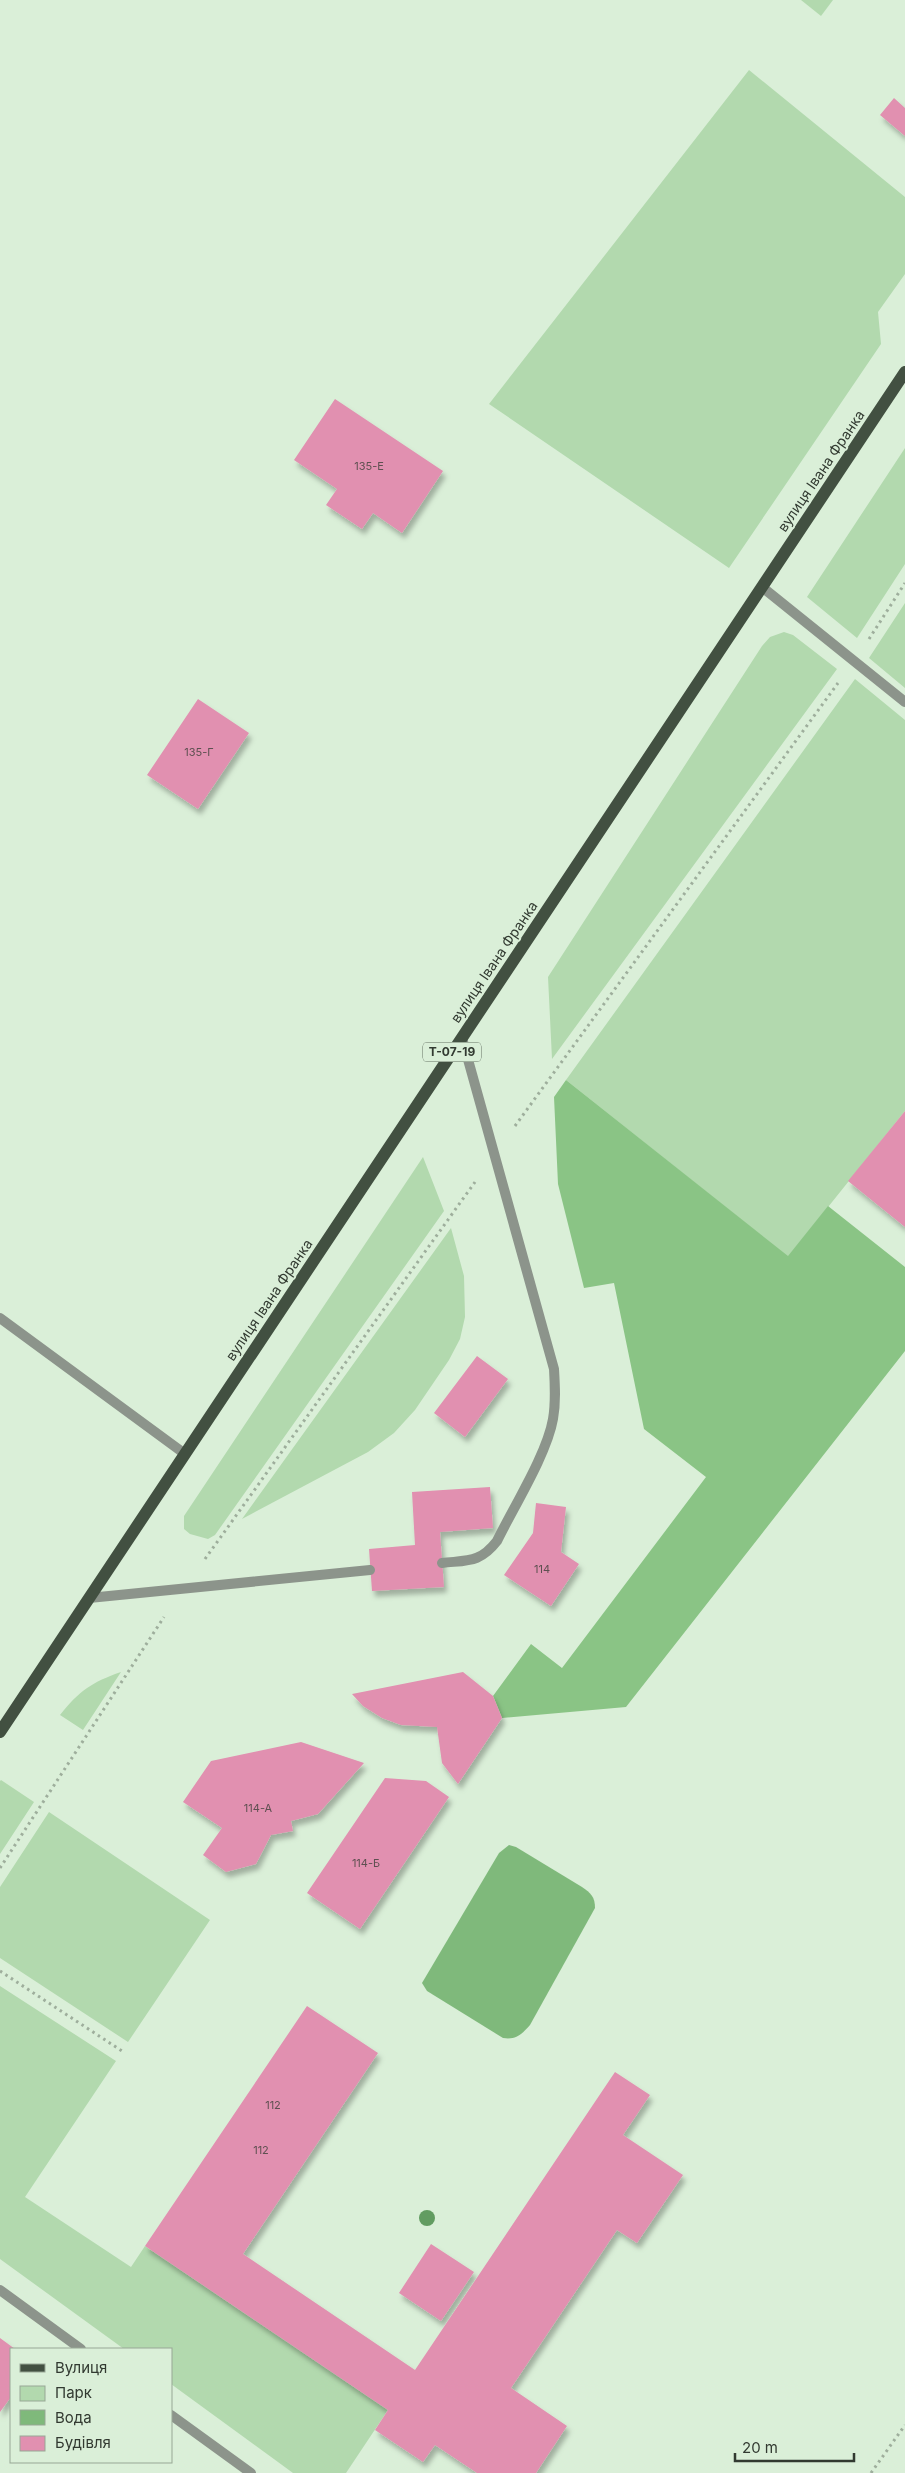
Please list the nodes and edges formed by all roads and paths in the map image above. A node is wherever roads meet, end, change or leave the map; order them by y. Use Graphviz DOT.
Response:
graph roads {
  1 [pos="905,372"];
  2 [pos="905,583"];
  3 [pos="762,587"];
  4 [pos="854,661"];
  5 [pos="905,702"];
  6 [pos="462,1038"];
  7 [pos="494,1154"];
  8 [pos="0,1318"];
  9 [pos="185,1454"];
  10 [pos="442,1563"];
  11 [pos="370,1570"];
  12 [pos="186,1587"];
  13 [pos="89,1598"];
  14 [pos="0,1732"];
  15 [pos="0,1868"];
  16 [pos="0,1971"];
  17 [pos="122,2051"];
  18 [pos="0,2290"];
  19 [pos="80,2348"];
  20 [pos="172,2416"];
  21 [pos="905,2425"];
  22 [pos="251,2473"];
  23 [pos="871,2473"];
  1 -- 3 [label="main road, вулиця Івана Франка / Т-07-19"];
  2 -- 4 [label="path"];
  3 -- 4 [label="street"];
  3 -- 6 [label="main road, вулиця Івана Франка / Т-07-19"];
  4 -- 5 [label="street"];
  4 -- 7 [label="path"];
  6 -- 7 [label="street"];
  6 -- 9 [label="main road, вулиця Івана Франка / Т-07-19"];
  7 -- 10 [label="street"];
  7 -- 12 [label="path"];
  8 -- 9 [label="street"];
  9 -- 13 [label="main road, вулиця Івана Франка / Т-07-19"];
  11 -- 12 [label="street"];
  12 -- 13 [label="street"];
  12 -- 15 [label="path"];
  13 -- 14 [label="main road, вулиця Івана Франка / Т-07-19"];
  16 -- 17 [label="path"];
  18 -- 19 [label="street"];
  20 -- 22 [label="street"];
  21 -- 23 [label="path"];
}
